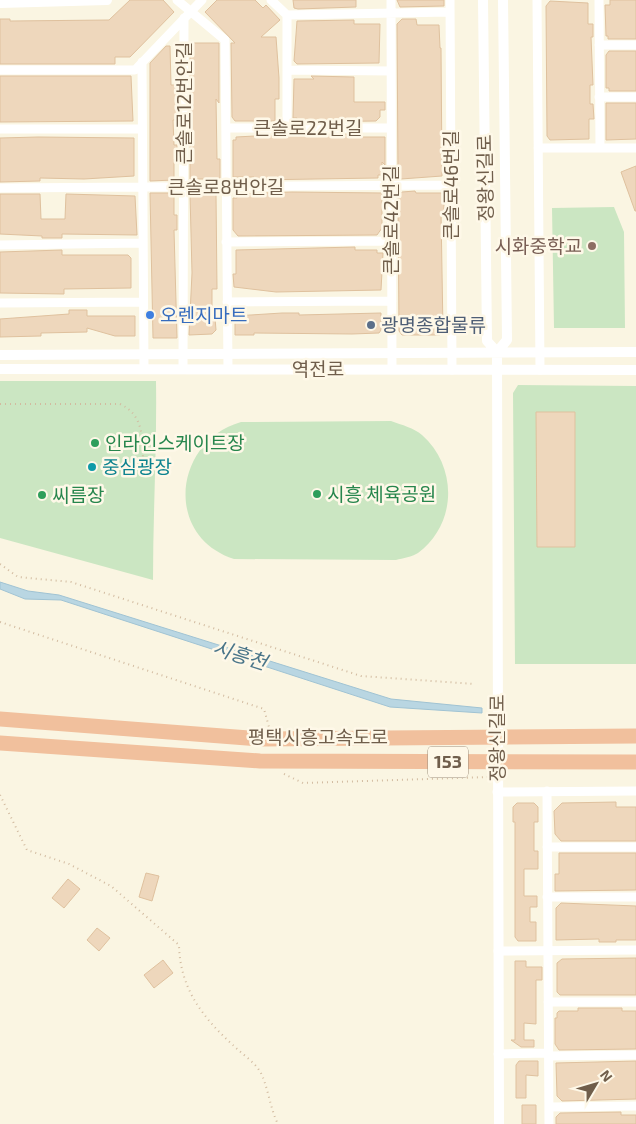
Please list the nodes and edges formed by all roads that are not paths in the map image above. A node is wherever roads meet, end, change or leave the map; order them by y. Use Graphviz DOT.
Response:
graph roads {
  1 [pos="108,0"];
  2 [pos="177,0"];
  3 [pos="202,0"];
  4 [pos="271,0"];
  5 [pos="390,0"];
  6 [pos="450,0"];
  7 [pos="484,0"];
  8 [pos="503,0"];
  9 [pos="537,0"];
  10 [pos="599,0"];
  11 [pos="0,3"];
  12 [pos="450,12"];
  13 [pos="391,13"];
  14 [pos="188,15"];
  15 [pos="286,15"];
  16 [pos="599,45"];
  17 [pos="636,45"];
  18 [pos="142,62"];
  19 [pos="0,70"];
  20 [pos="287,70"];
  21 [pos="391,72"];
  22 [pos="599,97"];
  23 [pos="636,97"];
  24 [pos="142,128"];
  25 [pos="226,128"];
  26 [pos="287,128"];
  27 [pos="391,128"];
  28 [pos="0,129"];
  29 [pos="538,148"];
  30 [pos="600,148"];
  31 [pos="636,148"];
  32 [pos="451,185"];
  33 [pos="391,186"];
  34 [pos="143,187"];
  35 [pos="184,187"];
  36 [pos="226,187"];
  37 [pos="0,188"];
  38 [pos="392,241"];
  39 [pos="226,242"];
  40 [pos="143,243"];
  41 [pos="0,245"];
  42 [pos="392,300"];
  43 [pos="143,302"];
  44 [pos="227,302"];
  45 [pos="0,303"];
  46 [pos="452,352"];
  47 [pos="497,352"];
  48 [pos="540,352"];
  49 [pos="636,352"];
  50 [pos="392,353"];
  51 [pos="144,354"];
  52 [pos="184,354"];
  53 [pos="228,354"];
  54 [pos="0,355"];
  55 [pos="144,368"];
  56 [pos="184,368"];
  57 [pos="228,368"];
  58 [pos="0,369"];
  59 [pos="392,369"];
  60 [pos="452,370"];
  61 [pos="497,370"];
  62 [pos="540,370"];
  63 [pos="636,370"];
  64 [pos="0,719"];
  65 [pos="636,736"];
  66 [pos="0,743"];
  67 [pos="636,762"];
  68 [pos="547,791"];
  69 [pos="636,791"];
  70 [pos="497,792"];
  71 [pos="547,847"];
  72 [pos="636,847"];
  73 [pos="547,897"];
  74 [pos="636,897"];
  75 [pos="548,950"];
  76 [pos="636,950"];
  77 [pos="498,951"];
  78 [pos="548,1002"];
  79 [pos="636,1002"];
  80 [pos="498,1054"];
  81 [pos="549,1054"];
  82 [pos="636,1055"];
  83 [pos="636,1106"];
  84 [pos="549,1107"];
  85 [pos="499,1124"];
  86 [pos="549,1124"];
  1 -- 11 [label="street"];
  2 -- 14 [label="street, 큰솔로22번길"];
  3 -- 14 [label="street, 큰솔로12번안길"];
  4 -- 15 [label="street"];
  5 -- 13 [label="street, 큰솔로42번길"];
  6 -- 12 [label="street, 큰솔로46번길"];
  7 -- 47 [label="street, 정왕신길로"];
  8 -- 47 [label="street, 정왕신길로"];
  9 -- 29 [label="street"];
  10 -- 16 [label="street"];
  12 -- 13 [label="street"];
  12 -- 32 [label="street, 큰솔로46번길"];
  13 -- 15 [label="street"];
  13 -- 21 [label="street, 큰솔로42번길"];
  14 -- 18 [label="street, 큰솔로12번안길"];
  14 -- 25 [label="street, 큰솔로22번길"];
  14 -- 35 [label="street, 큰솔로12번안길"];
  15 -- 20 [label="street"];
  16 -- 17 [label="street"];
  16 -- 22 [label="street"];
  18 -- 19 [label="street, 큰솔로12번안길"];
  18 -- 24 [label="street"];
  20 -- 21 [label="street"];
  20 -- 26 [label="street"];
  21 -- 27 [label="street, 큰솔로42번길"];
  22 -- 23 [label="street"];
  22 -- 30 [label="street"];
  24 -- 28 [label="street"];
  24 -- 34 [label="street"];
  25 -- 26 [label="street, 큰솔로22번길"];
  25 -- 36 [label="street, 큰솔로22번길"];
  26 -- 27 [label="street, 큰솔로22번길"];
  27 -- 33 [label="street, 큰솔로42번길"];
  29 -- 30 [label="street"];
  29 -- 48 [label="street"];
  30 -- 31 [label="street"];
  32 -- 33 [label="street, 큰솔로8번안길"];
  32 -- 46 [label="street, 큰솔로46번길"];
  33 -- 36 [label="street, 큰솔로8번안길"];
  33 -- 38 [label="street, 큰솔로42번길"];
  34 -- 35 [label="street, 큰솔로8번안길"];
  34 -- 37 [label="street, 큰솔로8번안길"];
  34 -- 40 [label="street"];
  35 -- 36 [label="street, 큰솔로8번안길"];
  35 -- 52 [label="street, 큰솔로12번안길"];
  36 -- 39 [label="street, 큰솔로22번길"];
  38 -- 39 [label="street"];
  38 -- 42 [label="street, 큰솔로42번길"];
  39 -- 44 [label="street, 큰솔로22번길"];
  40 -- 41 [label="street"];
  40 -- 43 [label="street"];
  42 -- 44 [label="street"];
  42 -- 50 [label="street, 큰솔로42번길"];
  43 -- 45 [label="street"];
  43 -- 51 [label="street"];
  44 -- 53 [label="street, 큰솔로22번길"];
  46 -- 47 [label="street, 역전로"];
  46 -- 50 [label="street, 역전로"];
  46 -- 60 [label="street, 큰솔로46번길"];
  47 -- 48 [label="street, 역전로"];
  47 -- 61 [label="street, 정왕신길로"];
  48 -- 49 [label="street, 역전로"];
  48 -- 62 [label="street"];
  50 -- 53 [label="street, 역전로"];
  50 -- 59 [label="street, 큰솔로42번길"];
  51 -- 52 [label="street, 역전로"];
  51 -- 54 [label="street, 역전로"];
  51 -- 55 [label="street"];
  52 -- 53 [label="street, 역전로"];
  52 -- 56 [label="street, 큰솔로12번안길"];
  53 -- 57 [label="street, 큰솔로22번길"];
  55 -- 56 [label="street, 역전로"];
  55 -- 58 [label="street, 역전로"];
  56 -- 57 [label="street, 역전로"];
  57 -- 59 [label="street, 역전로"];
  59 -- 60 [label="street, 역전로"];
  60 -- 61 [label="street, 역전로"];
  61 -- 62 [label="street, 역전로"];
  61 -- 70 [label="street, 정왕신길로"];
  62 -- 63 [label="street, 역전로"];
  64 -- 65 [label="highway, 평택시흥고속도로 / 153"];
  66 -- 67 [label="highway, 평택시흥고속도로 / 153"];
  68 -- 69 [label="street"];
  68 -- 70 [label="street"];
  68 -- 71 [label="street"];
  70 -- 77 [label="street, 정왕신길로"];
  71 -- 72 [label="street"];
  71 -- 73 [label="street"];
  73 -- 74 [label="street"];
  73 -- 75 [label="street"];
  75 -- 76 [label="street"];
  75 -- 77 [label="street"];
  75 -- 78 [label="street"];
  77 -- 80 [label="street, 정왕신길로"];
  78 -- 79 [label="street"];
  78 -- 81 [label="street"];
  80 -- 81 [label="street"];
  80 -- 85 [label="street, 정왕신길로"];
  81 -- 82 [label="street"];
  81 -- 84 [label="street"];
  83 -- 84 [label="street"];
  84 -- 86 [label="street"];
}
